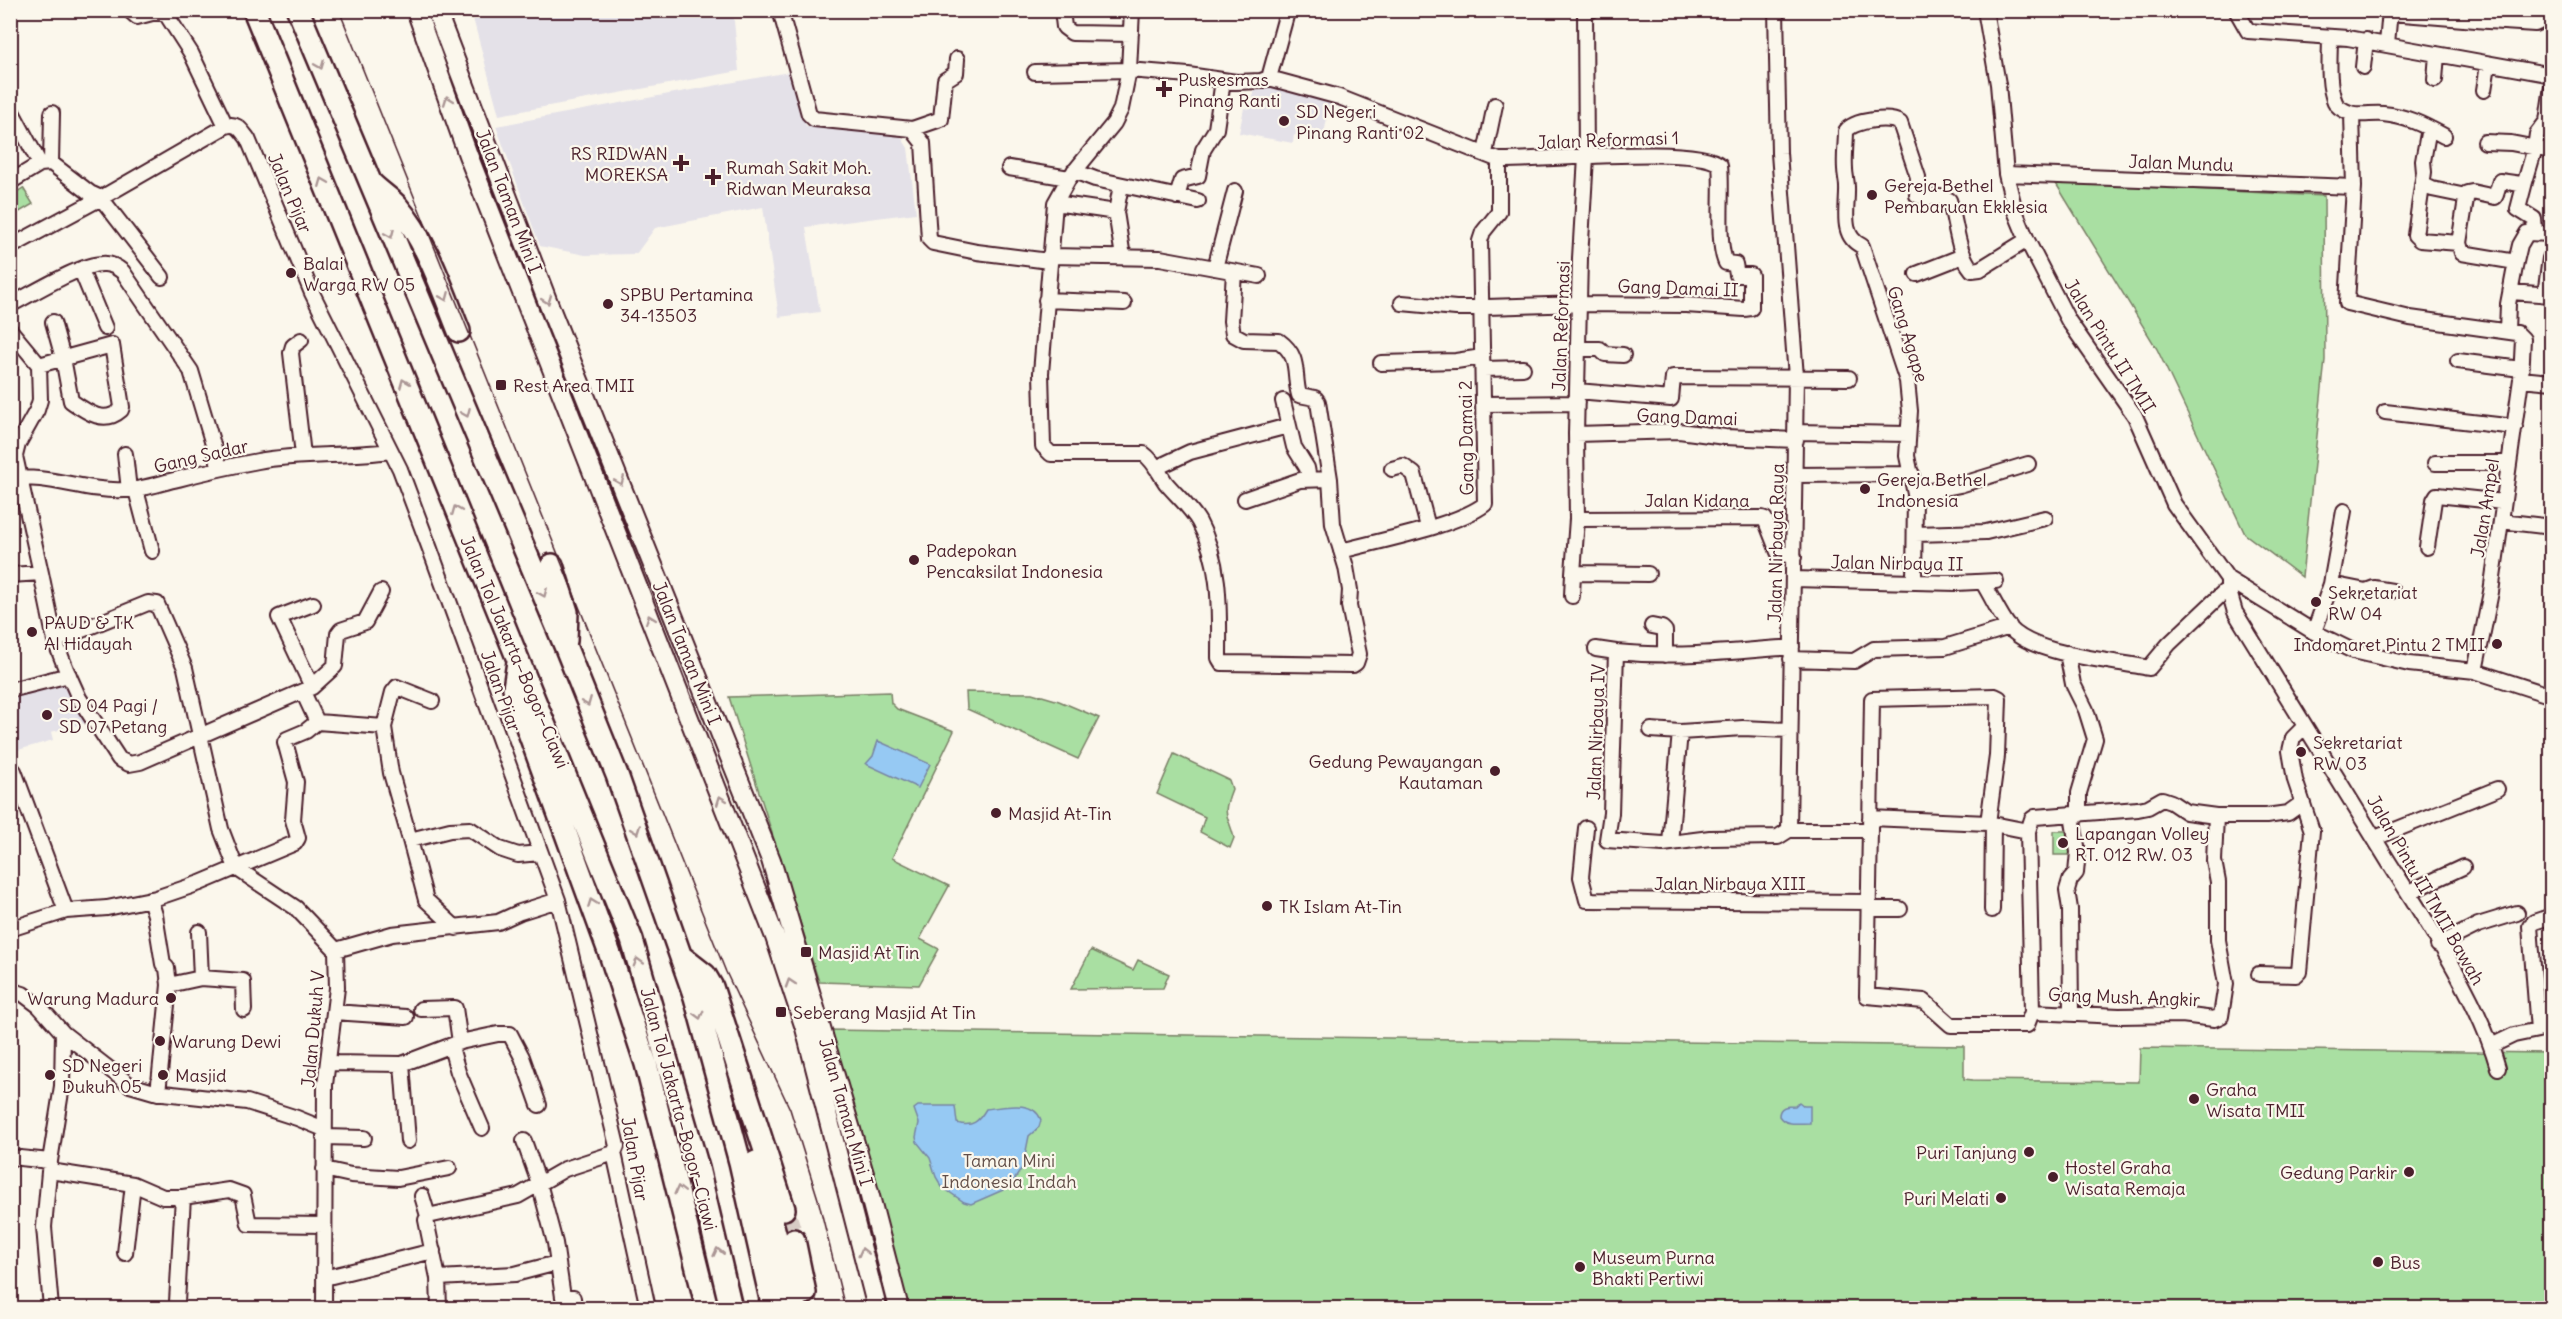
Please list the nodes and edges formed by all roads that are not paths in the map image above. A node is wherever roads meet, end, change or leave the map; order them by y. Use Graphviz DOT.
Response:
graph roads {
  1 [pos="129,10"];
  2 [pos="254,10"];
  3 [pos="298,10"];
  4 [pos="416,10"];
  5 [pos="436,10"];
  6 [pos="780,10"];
  7 [pos="1062,10"];
  8 [pos="1132,10"];
  9 [pos="1776,10"];
  10 [pos="1985,10"];
  11 [pos="2236,10"];
  12 [pos="2541,10"];
  13 [pos="1584,11"];
  14 [pos="2391,12"];
  15 [pos="1286,16"];
  16 [pos="2489,16"];
  17 [pos="1131,34"];
  18 [pos="2330,37"];
  19 [pos="2366,40"];
  20 [pos="2387,44"];
  21 [pos="2437,54"];
  22 [pos="957,59"];
  23 [pos="2488,65"];
  24 [pos="2363,67"];
  25 [pos="1129,70"];
  26 [pos="1035,72"];
  27 [pos="2552,75"];
  28 [pos="1269,78"];
  29 [pos="1223,80"];
  30 [pos="2435,80"];
  31 [pos="2552,86"];
  32 [pos="2484,90"];
  33 [pos="1495,105"];
  34 [pos="10,108"];
  35 [pos="52,113"];
  36 [pos="2352,114"];
  37 [pos="225,126"];
  38 [pos="2429,128"];
  39 [pos="912,129"];
  40 [pos="2444,136"];
  41 [pos="2485,142"];
  42 [pos="2535,148"];
  43 [pos="2552,151"];
  44 [pos="1485,153"];
  45 [pos="1586,157"];
  46 [pos="1499,160"];
  47 [pos="1718,162"];
  48 [pos="46,164"];
  49 [pos="1009,168"];
  50 [pos="1072,174"];
  51 [pos="2006,174"];
  52 [pos="368,180"];
  53 [pos="2525,182"];
  54 [pos="10,183"];
  55 [pos="2422,184"];
  56 [pos="1121,185"];
  57 [pos="2354,187"];
  58 [pos="1235,191"];
  59 [pos="2466,196"];
  60 [pos="1177,197"];
  61 [pos="101,198"];
  62 [pos="1198,201"];
  63 [pos="1055,203"];
  64 [pos="1116,212"];
  65 [pos="2535,232"];
  66 [pos="2552,234"];
  67 [pos="2027,240"];
  68 [pos="2459,243"];
  69 [pos="10,247"];
  70 [pos="2551,255"];
  71 [pos="1964,256"];
  72 [pos="1123,257"];
  73 [pos="1049,259"];
  74 [pos="2516,262"];
  75 [pos="1215,268"];
  76 [pos="81,270"];
  77 [pos="1234,272"];
  78 [pos="1917,274"];
  79 [pos="1259,276"];
  80 [pos="162,277"];
  81 [pos="2511,292"];
  82 [pos="2548,295"];
  83 [pos="1046,300"];
  84 [pos="1124,303"];
  85 [pos="1402,303"];
  86 [pos="1580,304"];
  87 [pos="10,305"];
  88 [pos="1481,308"];
  89 [pos="53,322"];
  90 [pos="105,328"];
  91 [pos="10,330"];
  92 [pos="459,331"];
  93 [pos="2507,331"];
  94 [pos="301,340"];
  95 [pos="1578,349"];
  96 [pos="1623,355"];
  97 [pos="63,358"];
  98 [pos="2458,361"];
  99 [pos="1381,363"];
  100 [pos="1482,363"];
  101 [pos="39,365"];
  102 [pos="1523,368"];
  103 [pos="2521,374"];
  104 [pos="1796,376"];
  105 [pos="1849,378"];
  106 [pos="2552,382"];
  107 [pos="1577,397"];
  108 [pos="1283,401"];
  109 [pos="1483,404"];
  110 [pos="2385,412"];
  111 [pos="1288,426"];
  112 [pos="2515,427"];
  113 [pos="1576,434"];
  114 [pos="1908,434"];
  115 [pos="1796,436"];
  116 [pos="390,451"];
  117 [pos="125,454"];
  118 [pos="303,455"];
  119 [pos="2435,463"];
  120 [pos="2509,463"];
  121 [pos="2028,464"];
  122 [pos="220,468"];
  123 [pos="1156,468"];
  124 [pos="1392,469"];
  125 [pos="1912,474"];
  126 [pos="1795,475"];
  127 [pos="15,478"];
  128 [pos="1330,479"];
  129 [pos="1309,480"];
  130 [pos="132,490"];
  131 [pos="1915,494"];
  132 [pos="1245,498"];
  133 [pos="2504,502"];
  134 [pos="2344,511"];
  135 [pos="1577,519"];
  136 [pos="2045,519"];
  137 [pos="2501,521"];
  138 [pos="1428,527"];
  139 [pos="2552,528"];
  140 [pos="1915,534"];
  141 [pos="2427,547"];
  142 [pos="152,551"];
  143 [pos="1341,551"];
  144 [pos="1794,557"];
  145 [pos="552,565"];
  146 [pos="41,573"];
  147 [pos="1573,573"];
  148 [pos="1648,574"];
  149 [pos="10,575"];
  150 [pos="1793,579"];
  151 [pos="1914,582"];
  152 [pos="2228,583"];
  153 [pos="2331,584"];
  154 [pos="2392,591"];
  155 [pos="381,592"];
  156 [pos="1572,596"];
  157 [pos="313,604"];
  158 [pos="1652,626"];
  159 [pos="2010,627"];
  160 [pos="2314,632"];
  161 [pos="56,641"];
  162 [pos="566,648"];
  163 [pos="1596,649"];
  164 [pos="1616,652"];
  165 [pos="1792,653"];
  166 [pos="2067,653"];
  167 [pos="1665,655"];
  168 [pos="518,662"];
  169 [pos="2475,671"];
  170 [pos="69,675"];
  171 [pos="1873,685"];
  172 [pos="307,689"];
  173 [pos="10,690"];
  174 [pos="2552,696"];
  175 [pos="1872,699"];
  176 [pos="432,701"];
  177 [pos="317,722"];
  178 [pos="2305,726"];
  179 [pos="384,728"];
  180 [pos="1651,730"];
  181 [pos="1789,730"];
  182 [pos="1680,732"];
  183 [pos="200,734"];
  184 [pos="10,767"];
  185 [pos="2497,789"];
  186 [pos="25,801"];
  187 [pos="2302,803"];
  188 [pos="10,805"];
  189 [pos="2076,815"];
  190 [pos="2216,816"];
  191 [pos="1991,823"];
  192 [pos="1870,824"];
  193 [pos="1586,828"];
  194 [pos="1789,830"];
  195 [pos="2028,831"];
  196 [pos="2375,838"];
  197 [pos="410,840"];
  198 [pos="1670,843"];
  199 [pos="540,853"];
  200 [pos="2463,867"];
  201 [pos="236,868"];
  202 [pos="2409,892"];
  203 [pos="150,899"];
  204 [pos="558,900"];
  205 [pos="1869,906"];
  206 [pos="1900,909"];
  207 [pos="1992,910"];
  208 [pos="66,911"];
  209 [pos="2517,913"];
  210 [pos="2552,916"];
  211 [pos="456,928"];
  212 [pos="10,929"];
  213 [pos="199,932"];
  214 [pos="2438,945"];
  215 [pos="336,950"];
  216 [pos="682,957"];
  217 [pos="2259,974"];
  218 [pos="201,978"];
  219 [pos="169,985"];
  220 [pos="10,990"];
  221 [pos="244,1010"];
  222 [pos="421,1010"];
  223 [pos="334,1012"];
  224 [pos="2032,1012"];
  225 [pos="2071,1014"];
  226 [pos="406,1017"];
  227 [pos="2545,1030"];
  228 [pos="63,1033"];
  229 [pos="456,1045"];
  230 [pos="2492,1046"];
  231 [pos="328,1063"];
  232 [pos="402,1064"];
  233 [pos="2498,1068"];
  234 [pos="745,1083"];
  235 [pos="159,1093"];
  236 [pos="540,1105"];
  237 [pos="482,1128"];
  238 [pos="324,1133"];
  239 [pos="364,1138"];
  240 [pos="408,1141"];
  241 [pos="524,1141"];
  242 [pos="614,1153"];
  243 [pos="10,1157"];
  244 [pos="50,1166"];
  245 [pos="449,1168"];
  246 [pos="324,1169"];
  247 [pos="540,1183"];
  248 [pos="133,1184"];
  249 [pos="422,1196"];
  250 [pos="183,1197"];
  251 [pos="784,1209"];
  252 [pos="428,1216"];
  253 [pos="324,1225"];
  254 [pos="794,1240"];
  255 [pos="433,1251"];
  256 [pos="125,1253"];
  257 [pos="557,1263"];
  258 [pos="324,1278"];
  259 [pos="438,1278"];
  260 [pos="177,1302"];
  261 [pos="51,1308"];
  262 [pos="324,1308"];
  263 [pos="439,1308"];
  264 [pos="574,1308"];
  265 [pos="648,1308"];
  266 [pos="706,1308"];
  267 [pos="731,1308"];
  268 [pos="773,1308"];
  269 [pos="795,1308"];
  270 [pos="809,1308"];
  271 [pos="877,1308"];
  272 [pos="899,1308"];
  1 -- 37 [label="street"];
  168 -- 2 [label="highway, Jalan Tol Jakarta–Bogor–Ciawi, one-way"];
  3 -- 52 [label="highway, one-way"];
  271 -- 4 [label="main road, Jalan Taman Mini I, one-way"];
  5 -- 272 [label="main road, Jalan Taman Mini I, one-way"];
  6 -- 39 [label="street"];
  7 -- 17 [label="street"];
  8 -- 17 [label="street"];
  9 -- 104 [label="street, Jalan Nirbaya Raya"];
  10 -- 51 [label="street, Jalan Pintu II TMII"];
  11 -- 18 [label="street"];
  12 -- 16 [label="street"];
  13 -- 45 [label="street, Jalan Reformasi"];
  14 -- 16 [label="street"];
  14 -- 20 [label="street"];
  15 -- 28 [label="street"];
  17 -- 25 [label="street"];
  18 -- 19 [label="street"];
  18 -- 36 [label="street"];
  19 -- 20 [label="street"];
  19 -- 24 [label="street"];
  20 -- 21 [label="street"];
  21 -- 23 [label="street"];
  21 -- 30 [label="street"];
  22 -- 39 [label="street"];
  23 -- 27 [label="street"];
  23 -- 32 [label="street"];
  25 -- 26 [label="street"];
  25 -- 29 [label="street"];
  25 -- 50 [label="street"];
  28 -- 29 [label="street"];
  28 -- 44 [label="street"];
  29 -- 60 [label="street"];
  31 -- 42 [label="street"];
  33 -- 44 [label="street"];
  34 -- 48 [label="street"];
  35 -- 48 [label="street"];
  36 -- 38 [label="street"];
  36 -- 57 [label="street"];
  37 -- 61 [label="street"];
  37 -- 116 [label="street, Jalan Pijar"];
  38 -- 40 [label="street"];
  38 -- 55 [label="street"];
  39 -- 73 [label="street"];
  41 -- 42 [label="street"];
  42 -- 43 [label="street"];
  42 -- 53 [label="street"];
  44 -- 46 [label="street"];
  45 -- 46 [label="street, Jalan Reformasi 1"];
  45 -- 47 [label="street, Jalan Reformasi 1"];
  45 -- 86 [label="street, Jalan Reformasi"];
  46 -- 88 [label="street, Gang Damai 2"];
  47 -- 86 [label="street, Gang Damai II"];
  48 -- 54 [label="street"];
  48 -- 61 [label="street"];
  49 -- 50 [label="street"];
  50 -- 56 [label="street"];
  50 -- 63 [label="street"];
  51 -- 57 [label="street, Jalan Mundu"];
  51 -- 67 [label="street, Jalan Pintu II TMII"];
  52 -- 92 [label="highway, one-way"];
  52 -- 162 [label="highway, one-way"];
  53 -- 59 [label="street"];
  53 -- 65 [label="street"];
  55 -- 59 [label="street"];
  55 -- 68 [label="street"];
  56 -- 60 [label="street"];
  56 -- 64 [label="street"];
  57 -- 93 [label="street"];
  58 -- 75 [label="street"];
  59 -- 68 [label="street"];
  60 -- 62 [label="street"];
  61 -- 69 [label="street"];
  61 -- 80 [label="street"];
  63 -- 64 [label="street"];
  63 -- 73 [label="street"];
  64 -- 72 [label="street"];
  65 -- 66 [label="street"];
  65 -- 74 [label="street"];
  67 -- 71 [label="street"];
  67 -- 152 [label="street, Jalan Pintu II TMII"];
  68 -- 74 [label="street"];
  70 -- 82 [label="street"];
  71 -- 78 [label="street"];
  71 -- 114 [label="street, Gang Agape"];
  72 -- 73 [label="street"];
  72 -- 75 [label="street"];
  73 -- 83 [label="street"];
  74 -- 81 [label="street"];
  75 -- 77 [label="street"];
  76 -- 87 [label="street"];
  76 -- 90 [label="street"];
  76 -- 122 [label="street"];
  77 -- 79 [label="street"];
  77 -- 128 [label="street"];
  81 -- 82 [label="street"];
  81 -- 93 [label="street"];
  83 -- 84 [label="street"];
  83 -- 123 [label="street"];
  85 -- 88 [label="street"];
  86 -- 88 [label="street"];
  86 -- 95 [label="street, Jalan Reformasi"];
  88 -- 100 [label="street, Gang Damai 2"];
  89 -- 97 [label="street"];
  91 -- 101 [label="street"];
  93 -- 103 [label="street, Jalan Ampel"];
  94 -- 118 [label="street"];
  95 -- 96 [label="street"];
  95 -- 107 [label="street, Jalan Reformasi"];
  97 -- 97 [label="street"];
  97 -- 101 [label="street"];
  98 -- 103 [label="street"];
  99 -- 100 [label="street"];
  100 -- 102 [label="street"];
  100 -- 109 [label="street, Gang Damai 2"];
  101 -- 127 [label="street"];
  103 -- 106 [label="street"];
  103 -- 112 [label="street, Jalan Ampel"];
  104 -- 105 [label="street"];
  104 -- 107 [label="street"];
  104 -- 115 [label="street, Jalan Nirbaya Raya"];
  107 -- 109 [label="street"];
  107 -- 113 [label="street, Jalan Reformasi"];
  108 -- 111 [label="street"];
  109 -- 138 [label="street, Gang Damai 2"];
  110 -- 112 [label="street"];
  111 -- 123 [label="street"];
  111 -- 129 [label="street"];
  112 -- 120 [label="street, Jalan Ampel"];
  113 -- 115 [label="street, Gang Damai"];
  113 -- 135 [label="street, Jalan Reformasi"];
  114 -- 115 [label="street"];
  114 -- 125 [label="street, Gang Agape"];
  115 -- 126 [label="street, Jalan Nirbaya Raya"];
  116 -- 118 [label="street, Gang Sadar"];
  116 -- 199 [label="street, Jalan Pijar"];
  117 -- 130 [label="street"];
  118 -- 122 [label="street, Gang Sadar"];
  119 -- 120 [label="street"];
  120 -- 133 [label="street, Jalan Ampel"];
  121 -- 131 [label="street"];
  122 -- 130 [label="street, Gang Sadar"];
  123 -- 143 [label="street"];
  124 -- 138 [label="street"];
  125 -- 126 [label="street"];
  125 -- 131 [label="street, Gang Agape"];
  126 -- 144 [label="street, Jalan Nirbaya Raya"];
  127 -- 130 [label="street, Gang Sadar"];
  127 -- 146 [label="street"];
  128 -- 129 [label="street"];
  128 -- 143 [label="street"];
  129 -- 132 [label="street"];
  130 -- 142 [label="street"];
  131 -- 140 [label="street, Gang Agape"];
  133 -- 137 [label="street, Jalan Ampel"];
  133 -- 141 [label="street"];
  134 -- 153 [label="street"];
  135 -- 144 [label="street, Jalan Kidana"];
  135 -- 147 [label="street, Jalan Reformasi"];
  136 -- 140 [label="street"];
  137 -- 139 [label="street"];
  137 -- 169 [label="street, Jalan Ampel"];
  138 -- 143 [label="street, Gang Damai 2"];
  140 -- 151 [label="street, Gang Agape"];
  144 -- 150 [label="street, Jalan Nirbaya Raya"];
  145 -- 162 [label="highway"];
  146 -- 149 [label="street"];
  146 -- 161 [label="street"];
  147 -- 148 [label="street"];
  147 -- 156 [label="street, Jalan Reformasi"];
  150 -- 151 [label="street, Jalan Nirbaya II"];
  150 -- 165 [label="street, Jalan Nirbaya Raya"];
  151 -- 159 [label="street, Jalan Nirbaya II"];
  152 -- 160 [label="street"];
  152 -- 166 [label="street"];
  152 -- 178 [label="street, Jalan Pintu II TMII Bawah"];
  153 -- 154 [label="street"];
  153 -- 160 [label="street"];
  155 -- 172 [label="street"];
  157 -- 172 [label="street"];
  158 -- 167 [label="street"];
  159 -- 165 [label="street, Jalan Nirbaya IV"];
  159 -- 166 [label="street"];
  160 -- 169 [label="street"];
  161 -- 170 [label="street"];
  161 -- 183 [label="street"];
  162 -- 216 [label="highway, one-way"];
  163 -- 164 [label="street"];
  164 -- 167 [label="street, Jalan Nirbaya IV"];
  164 -- 198 [label="street, Jalan Nirbaya IV"];
  165 -- 167 [label="street, Jalan Nirbaya IV"];
  165 -- 181 [label="street, Jalan Nirbaya Raya"];
  166 -- 189 [label="street"];
  266 -- 168 [label="highway, one-way"];
  267 -- 168 [label="highway, Jalan Tol Jakarta–Bogor–Ciawi, one-way"];
  169 -- 174 [label="street"];
  170 -- 173 [label="street"];
  170 -- 183 [label="street"];
  171 -- 175 [label="street"];
  172 -- 177 [label="street"];
  172 -- 183 [label="street"];
  175 -- 191 [label="street"];
  175 -- 192 [label="street"];
  176 -- 179 [label="street"];
  177 -- 179 [label="street"];
  177 -- 201 [label="street"];
  178 -- 187 [label="street"];
  178 -- 196 [label="street, Jalan Pintu II TMII Bawah"];
  179 -- 197 [label="street"];
  180 -- 182 [label="street"];
  181 -- 182 [label="street"];
  181 -- 194 [label="street, Jalan Nirbaya Raya"];
  182 -- 198 [label="street"];
  183 -- 201 [label="street"];
  184 -- 186 [label="street"];
  185 -- 196 [label="street"];
  186 -- 188 [label="street"];
  186 -- 208 [label="street"];
  187 -- 190 [label="street"];
  187 -- 217 [label="street"];
  189 -- 190 [label="street"];
  189 -- 195 [label="street"];
  189 -- 225 [label="street"];
  190 -- 225 [label="street, Gang Mush. Angkir"];
  191 -- 192 [label="street"];
  191 -- 195 [label="street"];
  191 -- 207 [label="street"];
  192 -- 194 [label="street"];
  192 -- 205 [label="street"];
  193 -- 205 [label="street, Jalan Nirbaya XIII"];
  194 -- 198 [label="street"];
  195 -- 224 [label="street"];
  196 -- 202 [label="street, Jalan Pintu II TMII Bawah"];
  197 -- 199 [label="street"];
  197 -- 211 [label="street"];
  199 -- 204 [label="street, Jalan Pijar"];
  200 -- 202 [label="street"];
  201 -- 203 [label="street"];
  201 -- 215 [label="street, Jalan Dukuh V"];
  202 -- 214 [label="street, Jalan Pintu II TMII Bawah"];
  203 -- 208 [label="street"];
  203 -- 219 [label="street"];
  204 -- 211 [label="street"];
  204 -- 242 [label="street, Jalan Pijar"];
  205 -- 206 [label="street, Jalan Nirbaya XIII"];
  205 -- 224 [label="street"];
  208 -- 212 [label="street"];
  209 -- 214 [label="street"];
  210 -- 227 [label="street"];
  211 -- 215 [label="street"];
  213 -- 218 [label="street"];
  214 -- 230 [label="street, Jalan Pintu II TMII Bawah"];
  215 -- 223 [label="street, Jalan Dukuh V"];
  216 -- 234 [label="highway"];
  216 -- 268 [label="highway, one-way"];
  218 -- 219 [label="street"];
  218 -- 221 [label="street"];
  219 -- 235 [label="street"];
  220 -- 228 [label="street"];
  222 -- 229 [label="street"];
  223 -- 226 [label="street"];
  223 -- 231 [label="street, Jalan Dukuh V"];
  224 -- 225 [label="street, Gang Mush. Angkir"];
  227 -- 230 [label="street"];
  228 -- 235 [label="street"];
  228 -- 244 [label="street"];
  229 -- 232 [label="street"];
  229 -- 236 [label="street"];
  229 -- 237 [label="street"];
  230 -- 233 [label="street, Jalan Pintu II TMII Bawah"];
  231 -- 232 [label="street"];
  231 -- 238 [label="street, Jalan Dukuh V"];
  232 -- 240 [label="street"];
  234 -- 251 [label="highway"];
  234 -- 269 [label="highway"];
  235 -- 238 [label="street"];
  238 -- 239 [label="street"];
  238 -- 246 [label="street, Jalan Dukuh V"];
  241 -- 247 [label="street"];
  242 -- 247 [label="street"];
  242 -- 265 [label="street, Jalan Pijar"];
  243 -- 244 [label="street"];
  244 -- 248 [label="street"];
  244 -- 261 [label="street"];
  245 -- 246 [label="street"];
  246 -- 253 [label="street, Jalan Dukuh V"];
  247 -- 252 [label="street"];
  247 -- 257 [label="street"];
  248 -- 250 [label="street"];
  248 -- 256 [label="street"];
  249 -- 252 [label="street"];
  250 -- 253 [label="street"];
  250 -- 260 [label="street"];
  252 -- 255 [label="street"];
  253 -- 258 [label="street, Jalan Dukuh V"];
  254 -- 270 [label="highway"];
  255 -- 258 [label="street"];
  255 -- 259 [label="street"];
  257 -- 259 [label="street"];
  257 -- 264 [label="street"];
  258 -- 262 [label="street, Jalan Dukuh V"];
  259 -- 263 [label="street"];
}
